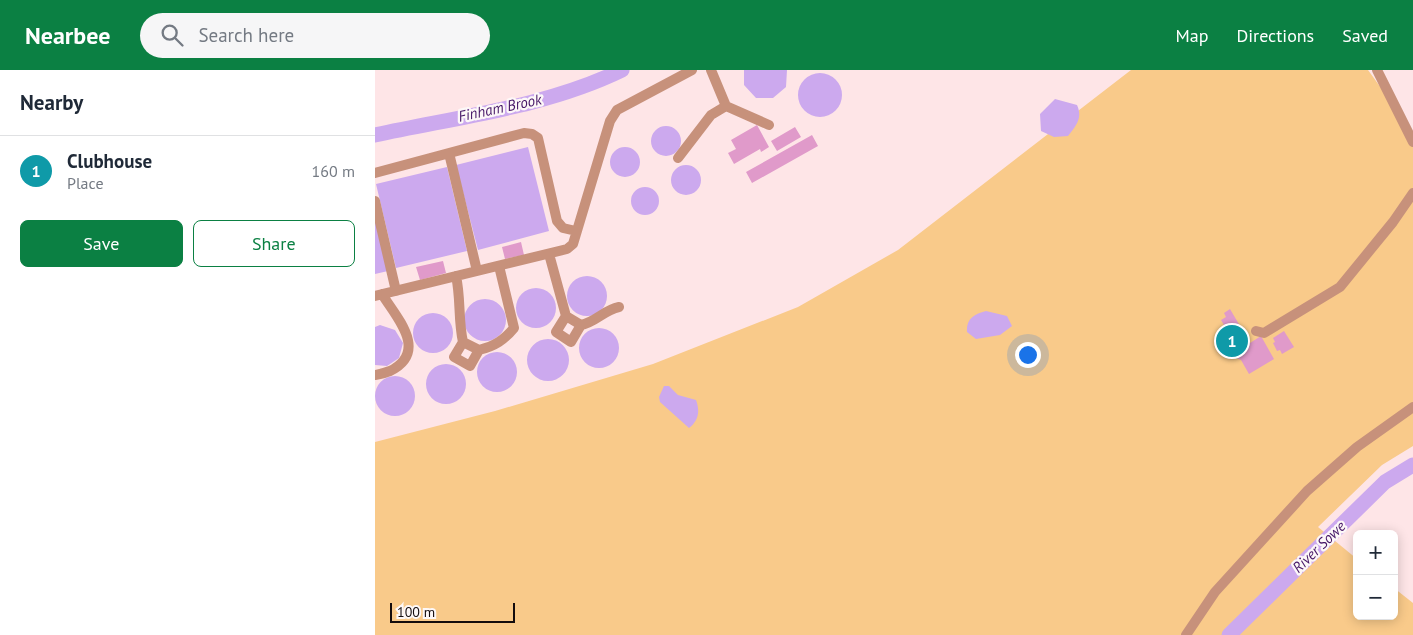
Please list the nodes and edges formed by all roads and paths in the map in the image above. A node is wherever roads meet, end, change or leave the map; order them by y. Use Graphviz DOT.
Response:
graph roads {
  1 [pos="692,70"];
  2 [pos="711,70"];
  3 [pos="1377,70"];
  4 [pos="726,106"];
  5 [pos="769,126"];
  6 [pos="1413,142"];
  7 [pos="449,153"];
  8 [pos="678,158"];
  9 [pos="375,173"];
  10 [pos="1413,193"];
  11 [pos="375,200"];
  12 [pos="577,231"];
  13 [pos="549,254"];
  14 [pos="499,266"];
  15 [pos="477,271"];
  16 [pos="456,276"];
  17 [pos="396,291"];
  18 [pos="379,295"];
  19 [pos="619,307"];
  20 [pos="566,316"];
  21 [pos="581,325"];
  22 [pos="1256,331"];
  23 [pos="463,342"];
  24 [pos="479,350"];
  25 [pos="375,375"];
  26 [pos="1413,408"];
  27 [pos="1186,635"];
  1 -- 12 [label="lane"];
  2 -- 4 [label="lane"];
  3 -- 6 [label="lane"];
  4 -- 5 [label="lane"];
  4 -- 8 [label="lane"];
  7 -- 9 [label="lane"];
  7 -- 12 [label="lane"];
  7 -- 15 [label="lane"];
  10 -- 22 [label="lane"];
  11 -- 17 [label="lane"];
  12 -- 13 [label="lane"];
  13 -- 14 [label="lane"];
  13 -- 20 [label="lane"];
  14 -- 15 [label="lane"];
  14 -- 24 [label="lane"];
  15 -- 16 [label="lane"];
  16 -- 17 [label="lane"];
  16 -- 23 [label="lane"];
  17 -- 18 [label="lane"];
  18 -- 25 [label="lane"];
  19 -- 21 [label="lane"];
  20 -- 21 [label="lane"];
  20 -- 21 [label="lane"];
  23 -- 24 [label="lane"];
  23 -- 24 [label="lane"];
  26 -- 27 [label="lane"];
}
